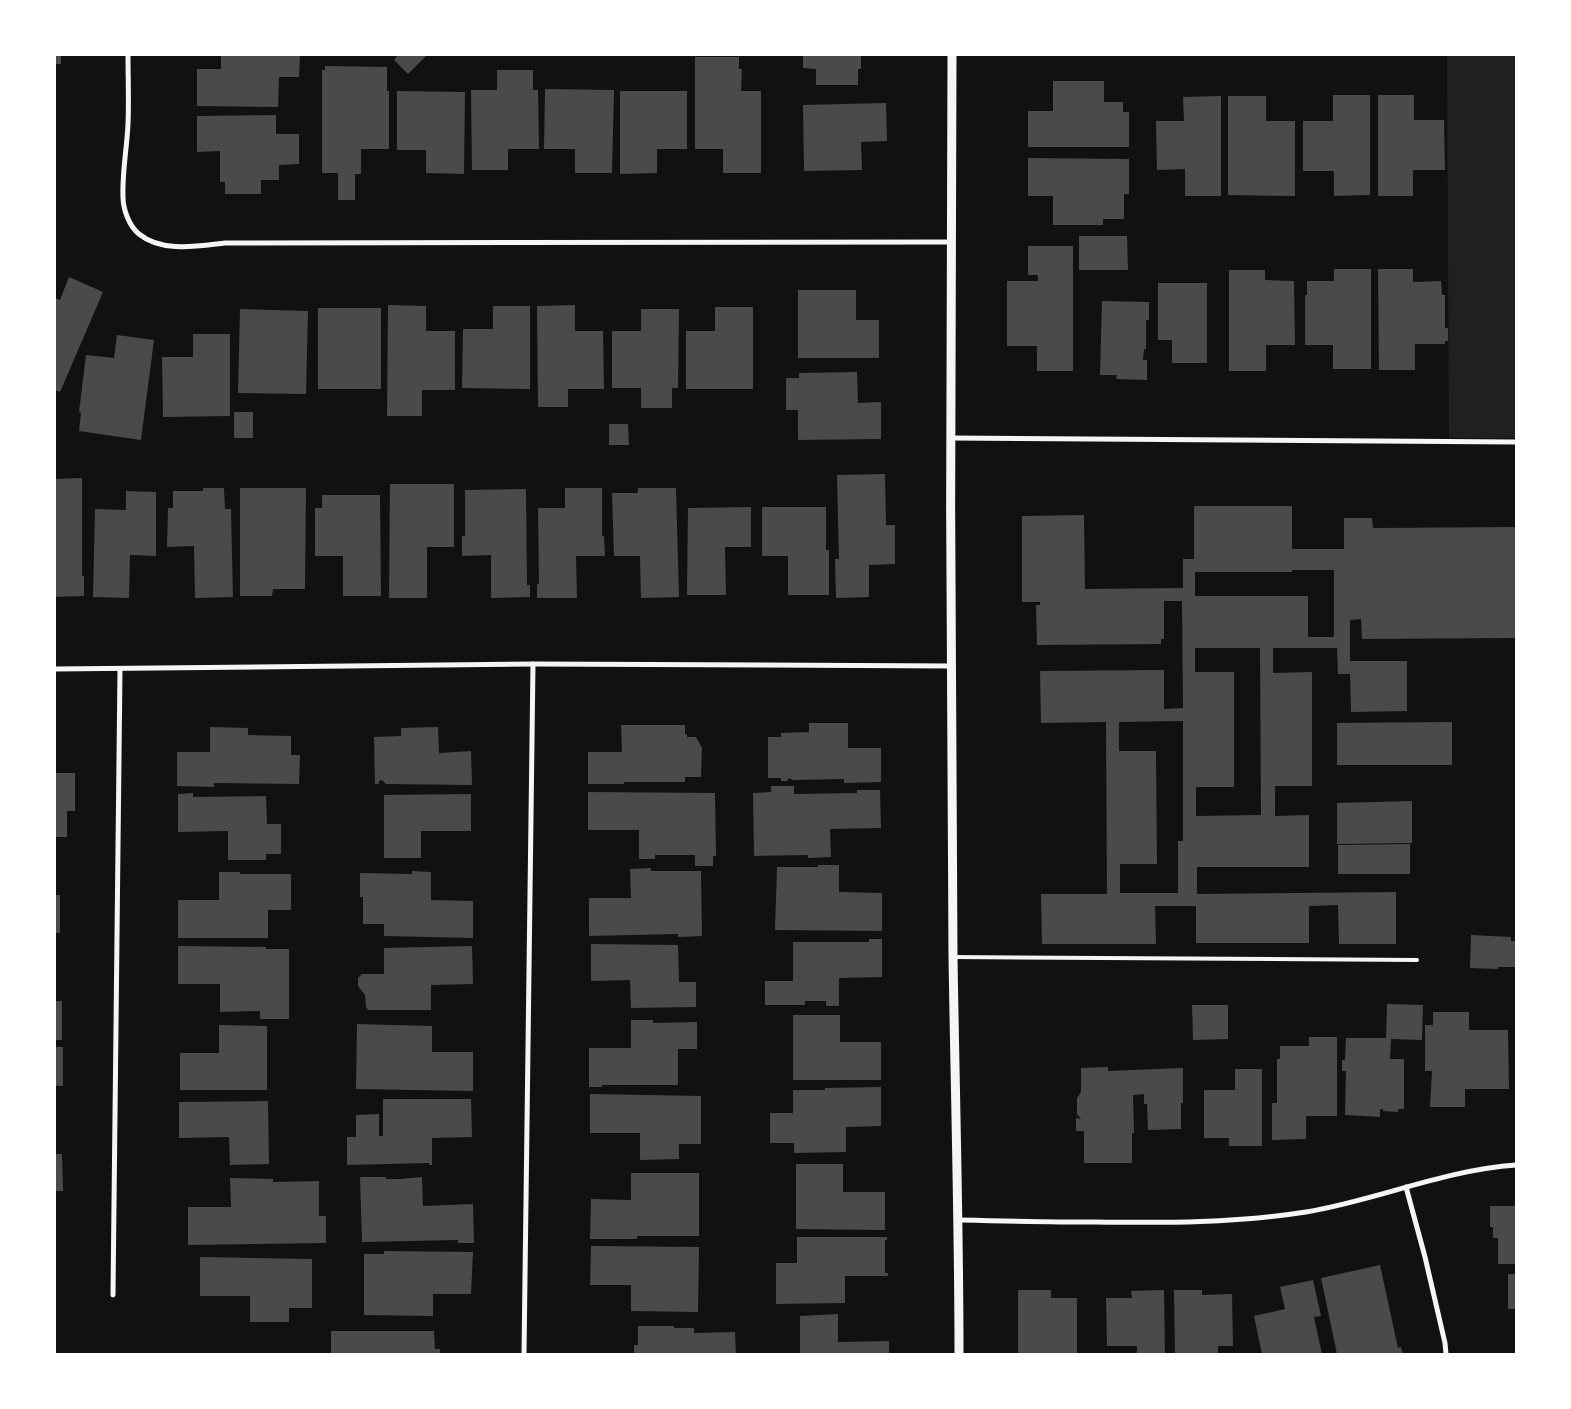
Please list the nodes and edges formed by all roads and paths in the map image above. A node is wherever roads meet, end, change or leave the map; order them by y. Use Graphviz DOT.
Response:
graph roads {
  1 [pos="128,55"];
  2 [pos="952,55"];
  3 [pos="951,242"];
  4 [pos="951,438"];
  5 [pos="1516,442"];
  6 [pos="533,664"];
  7 [pos="952,666"];
  8 [pos="55,669"];
  9 [pos="120,669"];
  10 [pos="953,957"];
  11 [pos="1417,960"];
  12 [pos="1516,1165"];
  13 [pos="1406,1187"];
  14 [pos="958,1220"];
  15 [pos="113,1295"];
  16 [pos="524,1354"];
  17 [pos="959,1354"];
  18 [pos="1446,1354"];
  1 -- 3 [label="street"];
  2 -- 3 [label="street"];
  3 -- 4 [label="street"];
  4 -- 5 [label="street"];
  4 -- 7 [label="street"];
  6 -- 7 [label="street"];
  6 -- 9 [label="street"];
  6 -- 16 [label="street"];
  7 -- 10 [label="street"];
  8 -- 9 [label="street"];
  9 -- 15 [label="street"];
  10 -- 11 [label="lane"];
  10 -- 14 [label="street"];
  12 -- 13 [label="street"];
  13 -- 14 [label="street"];
  13 -- 18 [label="street"];
  14 -- 17 [label="street"];
}
